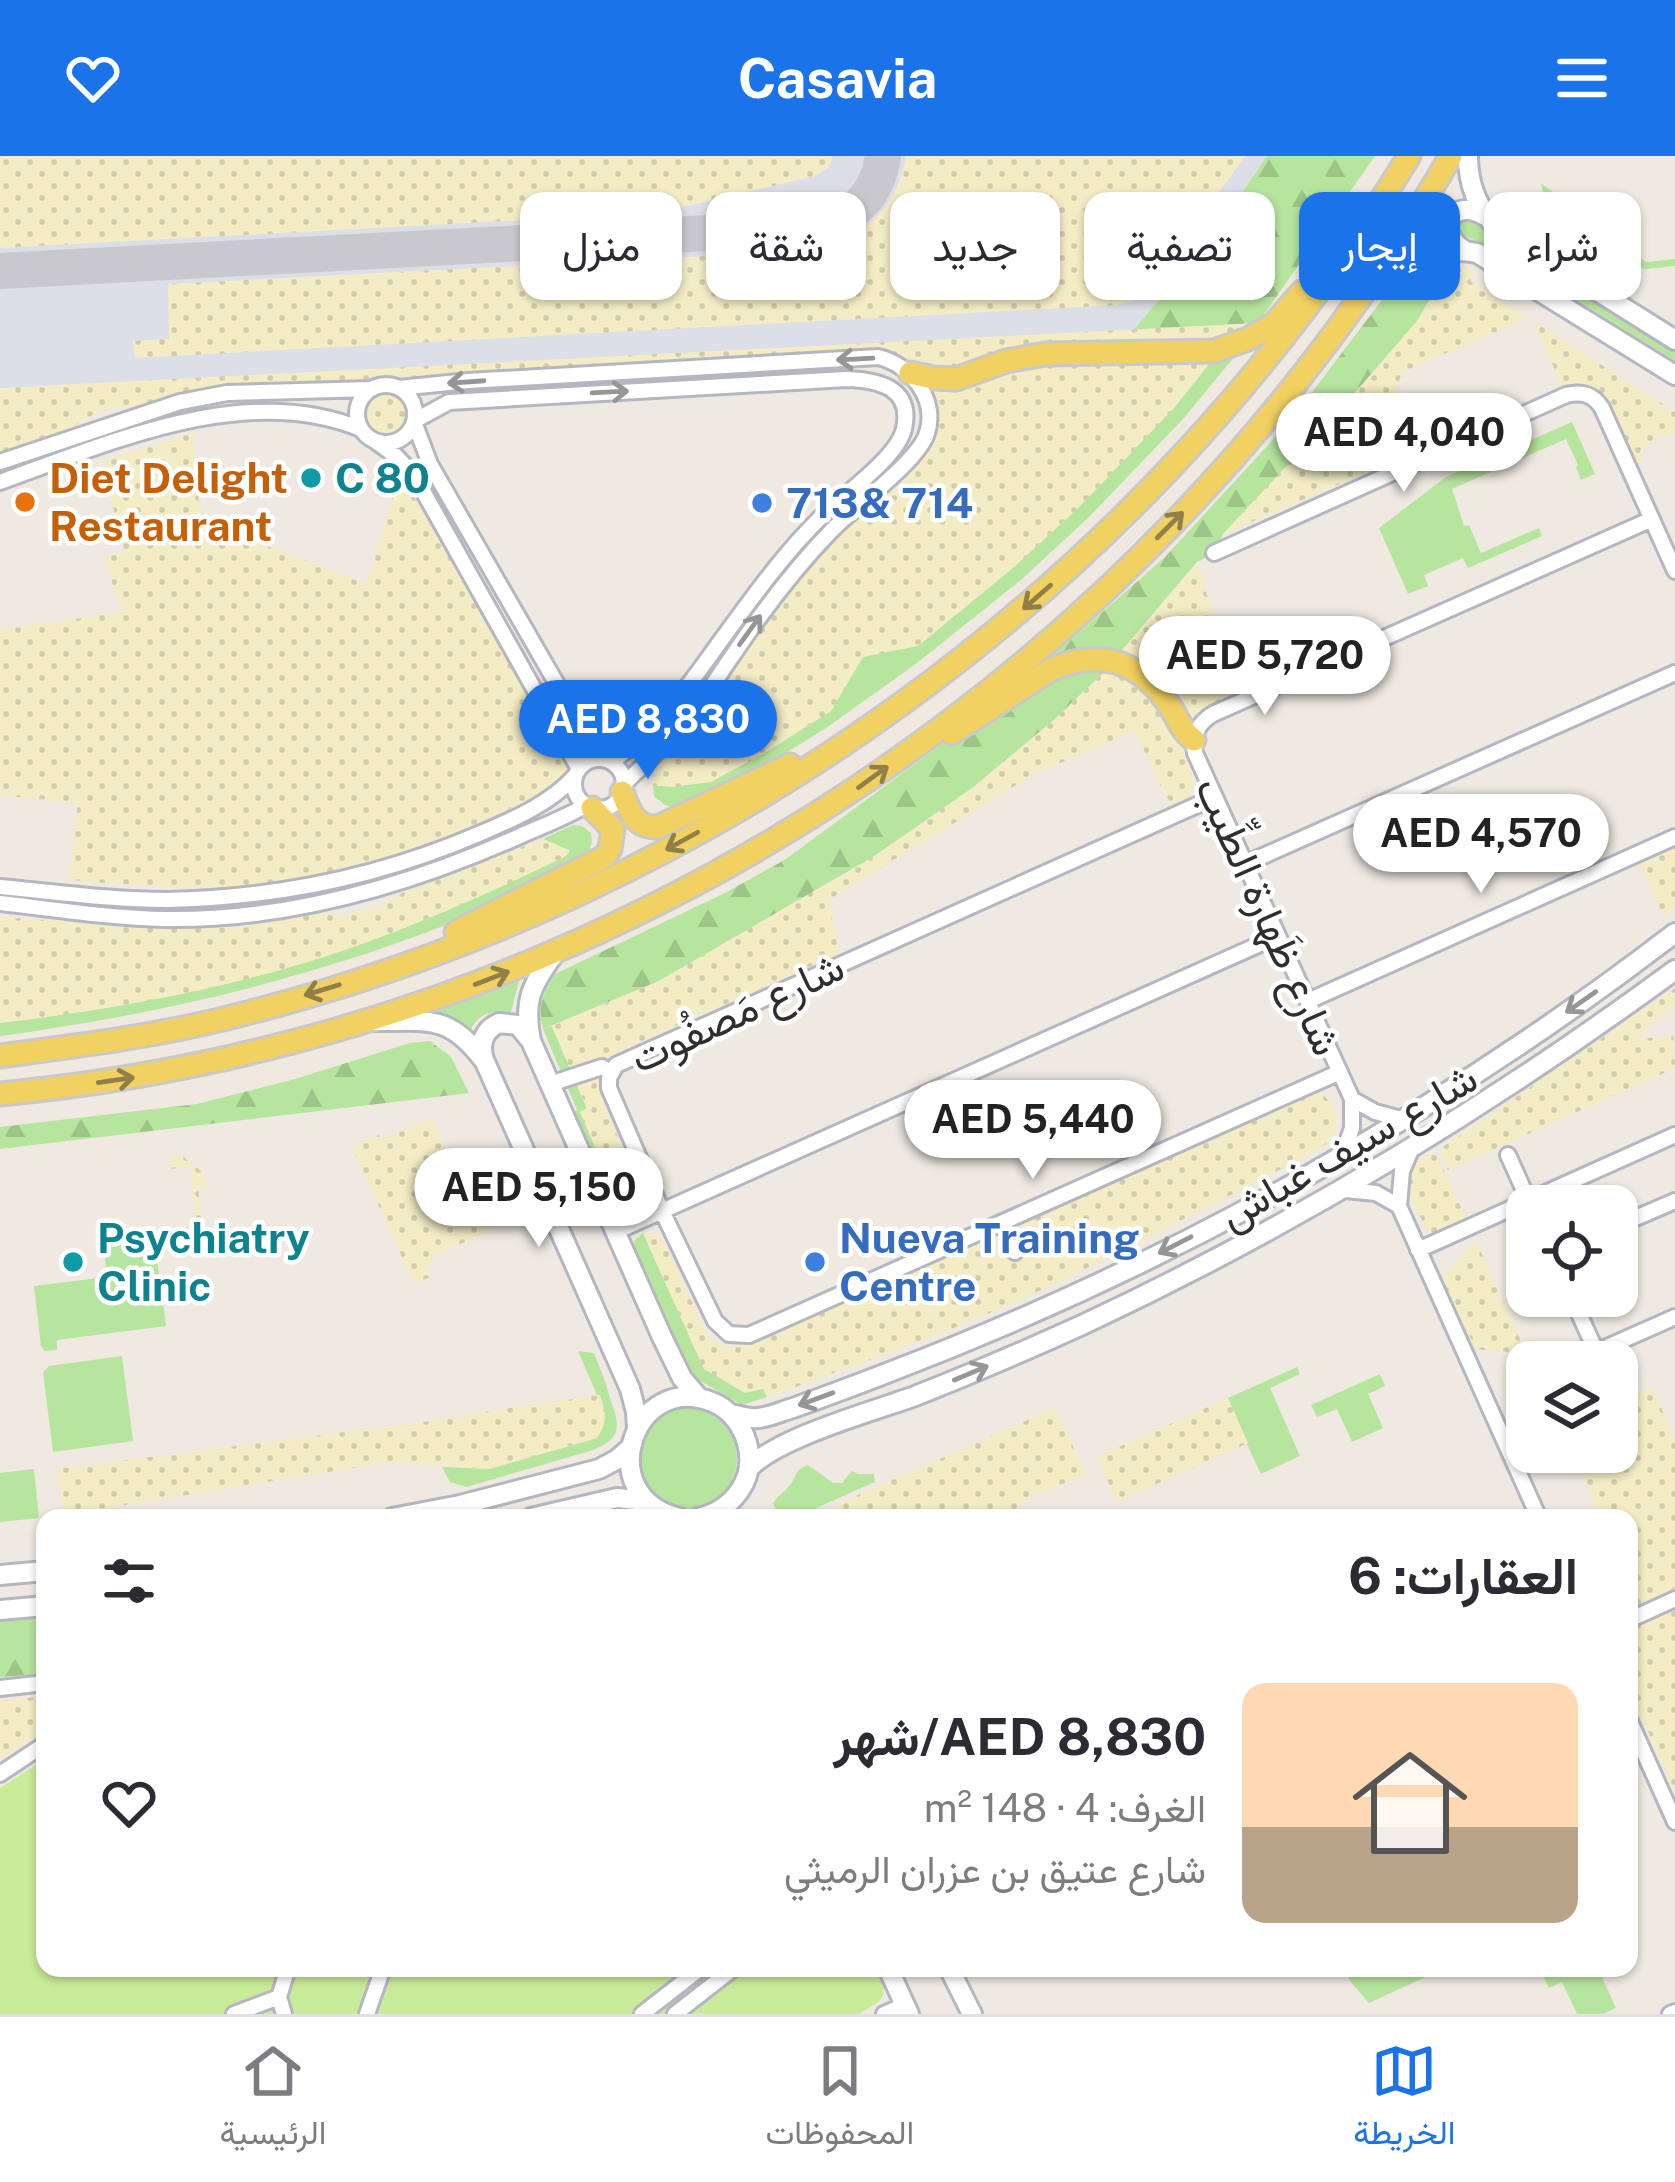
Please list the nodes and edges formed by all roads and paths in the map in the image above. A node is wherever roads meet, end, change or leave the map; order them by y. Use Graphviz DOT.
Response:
graph roads {
  1 [pos="1408,156"];
  2 [pos="1451,156"];
  3 [pos="1468,156"];
  4 [pos="1386,192"];
  5 [pos="1428,192"];
  6 [pos="1484,212"];
  7 [pos="1484,216"];
  8 [pos="1460,250"];
  9 [pos="1463,250"];
  10 [pos="1299,296"];
  11 [pos="1310,300"];
  12 [pos="1358,300"];
  13 [pos="1611,300"];
  14 [pos="1675,340"];
  15 [pos="910,373"];
  16 [pos="1675,375"];
  17 [pos="399,388"];
  18 [pos="373,389"];
  19 [pos="414,421"];
  20 [pos="361,428"];
  21 [pos="375,441"];
  22 [pos="0,462"];
  23 [pos="0,482"];
  24 [pos="1652,519"];
  25 [pos="1214,554"];
  26 [pos="1675,571"];
  27 [pos="1675,673"];
  28 [pos="872,727"];
  29 [pos="1192,729"];
  30 [pos="912,748"];
  31 [pos="606,761"];
  32 [pos="577,772"];
  33 [pos="623,789"];
  34 [pos="1215,797"];
  35 [pos="589,807"];
  36 [pos="1675,837"];
  37 [pos="1245,864"];
  38 [pos="0,886"];
  39 [pos="0,903"];
  40 [pos="1675,933"];
  41 [pos="1278,936"];
  42 [pos="554,954"];
  43 [pos="395,968"];
  44 [pos="1675,970"];
  45 [pos="1307,1001"];
  46 [pos="370,1021"];
  47 [pos="531,1041"];
  48 [pos="0,1056"];
  49 [pos="485,1062"];
  50 [pos="611,1072"];
  51 [pos="1340,1072"];
  52 [pos="552,1088"];
  53 [pos="0,1094"];
  54 [pos="1352,1100"];
  55 [pos="1401,1119"];
  56 [pos="1675,1135"];
  57 [pos="1411,1150"];
  58 [pos="1343,1154"];
  59 [pos="1508,1155"];
  60 [pos="1521,1185"];
  61 [pos="1570,1185"];
  62 [pos="1345,1190"];
  63 [pos="1675,1201"];
  64 [pos="1399,1206"];
  65 [pos="662,1211"];
  66 [pos="1506,1214"];
  67 [pos="1638,1217"];
  68 [pos="1003,1223"];
  69 [pos="615,1232"];
  70 [pos="1418,1250"];
  71 [pos="1016,1252"];
  72 [pos="1675,1316"];
  73 [pos="1629,1341"];
  74 [pos="699,1398"];
  75 [pos="731,1414"];
  76 [pos="633,1439"];
  77 [pos="747,1475"];
  78 [pos="646,1502"];
  79 [pos="436,1509"];
  80 [pos="570,1509"];
  81 [pos="659,1509"];
  82 [pos="720,1509"];
  83 [pos="743,1509"];
  84 [pos="1535,1509"];
  85 [pos="36,1572"];
  86 [pos="0,1575"];
  87 [pos="1675,1599"];
  88 [pos="36,1607"];
  89 [pos="0,1610"];
  90 [pos="1638,1616"];
  91 [pos="36,1684"];
  92 [pos="0,1688"];
  93 [pos="1638,1739"];
  94 [pos="36,1750"];
  95 [pos="0,1774"];
  96 [pos="1675,1822"];
  97 [pos="285,1977"];
  98 [pos="380,1977"];
  99 [pos="689,1977"];
  100 [pos="722,1977"];
  101 [pos="892,1977"];
  102 [pos="953,1977"];
  103 [pos="279,1997"];
  104 [pos="907,2010"];
  105 [pos="971,2013"];
  106 [pos="234,2014"];
  107 [pos="284,2014"];
  108 [pos="367,2014"];
  109 [pos="642,2014"];
  110 [pos="675,2014"];
  111 [pos="884,2014"];
  1 -- 4 [label="main road"];
  2 -- 5 [label="main road"];
  3 -- 6 [label="street"];
  7 -- 9 [label="street"];
  8 -- 9 [label="street"];
  9 -- 16 [label="street"];
  10 -- 15 [label="main road"];
  11 -- 28 [label="main road, one-way"];
  30 -- 12 [label="main road, one-way"];
  13 -- 14 [label="street"];
  15 -- 17 [label="street, one-way"];
  33 -- 15 [label="street, one-way"];
  17 -- 18 [label="street"];
  17 -- 19 [label="street"];
  18 -- 20 [label="street"];
  18 -- 22 [label="street"];
  19 -- 21 [label="street"];
  19 -- 31 [label="street"];
  19 -- 31 [label="street, one-way"];
  20 -- 21 [label="street"];
  20 -- 23 [label="street"];
  21 -- 32 [label="street"];
  24 -- 25 [label="street"];
  24 -- 26 [label="street"];
  24 -- 29 [label="street, شارع ظَهارة الطِّيب"];
  27 -- 37 [label="street"];
  28 -- 33 [label="main road"];
  28 -- 43 [label="main road, one-way"];
  29 -- 30 [label="main road"];
  29 -- 34 [label="street, شارع ظَهارة الطِّيب"];
  42 -- 30 [label="main road, one-way"];
  31 -- 32 [label="street"];
  31 -- 33 [label="street"];
  32 -- 35 [label="street"];
  32 -- 38 [label="street"];
  33 -- 35 [label="street"];
  34 -- 37 [label="street, شارع ظَهارة الطِّيب"];
  34 -- 50 [label="street, شارع مَصفُوت"];
  35 -- 39 [label="street"];
  35 -- 43 [label="main road"];
  36 -- 45 [label="street"];
  37 -- 41 [label="street, شارع ظَهارة الطِّيب"];
  40 -- 55 [label="street, شارع سيف غباش, one-way"];
  41 -- 45 [label="street, شارع ظَهارة الطِّيب"];
  41 -- 65 [label="street"];
  46 -- 42 [label="main road, one-way"];
  42 -- 47 [label="street"];
  43 -- 48 [label="main road, one-way"];
  44 -- 57 [label="street, شارع سيف غباش"];
  45 -- 51 [label="street, شارع ظَهارة الطِّيب"];
  46 -- 49 [label="street"];
  53 -- 46 [label="main road, one-way"];
  47 -- 49 [label="street"];
  47 -- 52 [label="street"];
  49 -- 76 [label="street"];
  50 -- 52 [label="street"];
  50 -- 65 [label="street, شارع مَصفُوت"];
  51 -- 54 [label="street, شارع ظَهارة الطِّيب"];
  51 -- 68 [label="street, شارع مَصفُوت"];
  52 -- 69 [label="street"];
  54 -- 55 [label="street, شارع ظَهارة الطِّيب"];
  54 -- 58 [label="street, شارع ظَهارة الطِّيب"];
  55 -- 58 [label="street, شارع سيف غباش"];
  56 -- 61 [label="street"];
  57 -- 62 [label="street, شارع سيف غباش"];
  57 -- 64 [label="street"];
  58 -- 75 [label="street, شارع سيف غباش, one-way"];
  59 -- 60 [label="street"];
  62 -- 64 [label="street"];
  77 -- 62 [label="street, شارع سيف غباش, one-way"];
  63 -- 67 [label="street"];
  64 -- 70 [label="street"];
  65 -- 68 [label="street, شارع مَصفُوت"];
  65 -- 69 [label="street"];
  66 -- 70 [label="street"];
  68 -- 71 [label="street"];
  69 -- 74 [label="street"];
  70 -- 84 [label="street"];
  72 -- 73 [label="street"];
  74 -- 75 [label="street"];
  74 -- 76 [label="street"];
  75 -- 77 [label="street"];
  76 -- 78 [label="street"];
  76 -- 79 [label="street"];
  77 -- 82 [label="street, شارع سيف غباش"];
  77 -- 83 [label="street"];
  78 -- 80 [label="street"];
  78 -- 81 [label="street"];
  85 -- 86 [label="street"];
  87 -- 90 [label="street"];
  88 -- 89 [label="street"];
  91 -- 92 [label="street"];
  93 -- 96 [label="street"];
  94 -- 95 [label="street"];
  97 -- 103 [label="street"];
  98 -- 108 [label="street"];
  99 -- 109 [label="street"];
  100 -- 110 [label="street"];
  101 -- 104 [label="street"];
  102 -- 105 [label="street"];
  103 -- 106 [label="street"];
  103 -- 107 [label="street"];
  104 -- 111 [label="street"];
}
